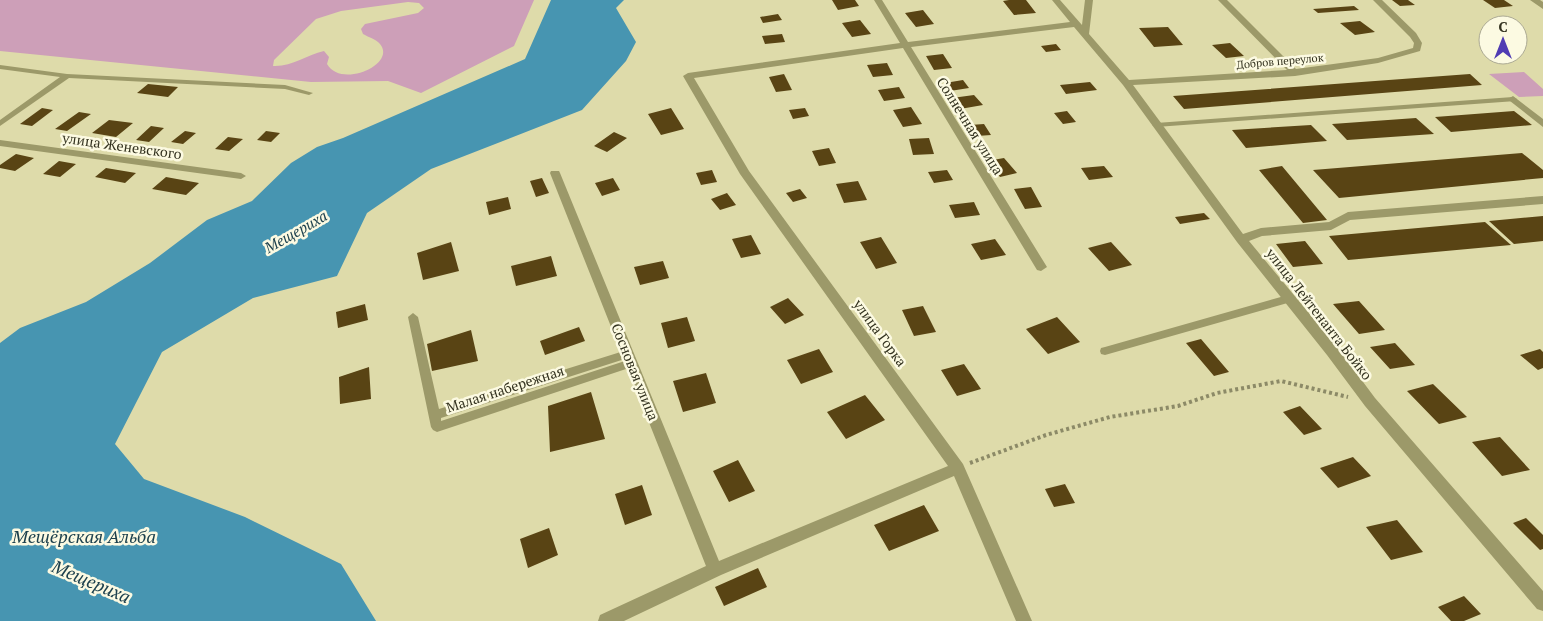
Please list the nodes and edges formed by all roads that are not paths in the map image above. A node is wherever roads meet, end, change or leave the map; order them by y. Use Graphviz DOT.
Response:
graph roads {
  1 [pos="878,0"];
  2 [pos="1056,0"];
  3 [pos="1088,0"];
  4 [pos="1222,0"];
  5 [pos="1377,0"];
  6 [pos="1534,0"];
  7 [pos="1543,6"];
  8 [pos="1075,24"];
  9 [pos="1084,34"];
  10 [pos="904,45"];
  11 [pos="0,67"];
  12 [pos="1295,73"];
  13 [pos="67,76"];
  14 [pos="1126,83"];
  15 [pos="308,93"];
  16 [pos="1514,99"];
  17 [pos="0,124"];
  18 [pos="1543,124"];
  19 [pos="1156,125"];
  20 [pos="0,142"];
  21 [pos="555,174"];
  22 [pos="241,176"];
  23 [pos="1543,200"];
  24 [pos="1241,239"];
  25 [pos="1041,266"];
  26 [pos="1288,299"];
  27 [pos="413,317"];
  28 [pos="1106,351"];
  29 [pos="629,359"];
  30 [pos="958,468"];
  31 [pos="714,570"];
  32 [pos="1543,603"];
  33 [pos="606,621"];
  34 [pos="1024,621"];
  1 -- 10 [label="street, Солнечная улица"];
  2 -- 8 [label="street, улица Лейтенанта Бойко"];
  3 -- 9 [label="street"];
  4 -- 12 [label="street"];
  5 -- 12 [label="street, Добров переулок"];
  6 -- 7 [label="street"];
  8 -- 9 [label="street, улица Лейтенанта Бойко"];
  8 -- 10 [label="street"];
  9 -- 14 [label="street, улица Лейтенанта Бойко"];
  10 -- 25 [label="street, Солнечная улица"];
  10 -- 30 [label="street, улица Горка"];
  11 -- 13 [label="lane"];
  12 -- 14 [label="street, Добров переулок"];
  13 -- 15 [label="lane"];
  13 -- 17 [label="lane"];
  14 -- 19 [label="street, улица Лейтенанта Бойко"];
  16 -- 18 [label="street"];
  16 -- 19 [label="lane"];
  19 -- 24 [label="street, улица Лейтенанта Бойко"];
  20 -- 22 [label="street, улица Женевского"];
  21 -- 29 [label="street, Сосновая улица"];
  23 -- 24 [label="street"];
  24 -- 26 [label="street, улица Лейтенанта Бойко"];
  26 -- 28 [label="lane"];
  26 -- 32 [label="street, улица Лейтенанта Бойко"];
  27 -- 29 [label="lane, Малая набережная"];
  29 -- 31 [label="street, Сосновая улица"];
  30 -- 31 [label="street"];
  30 -- 34 [label="street, улица Горка"];
  31 -- 33 [label="street"];
}
